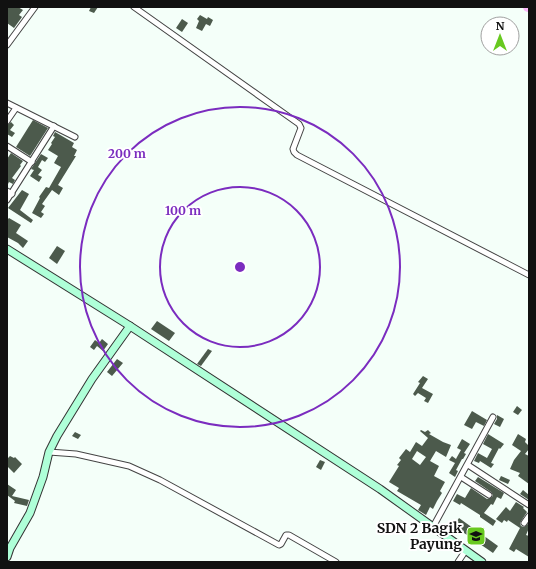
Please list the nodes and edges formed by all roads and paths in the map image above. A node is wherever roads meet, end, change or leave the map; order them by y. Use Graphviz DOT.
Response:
graph roads {
  1 [pos="35,7"];
  2 [pos="134,7"];
  3 [pos="7,45"];
  4 [pos="7,103"];
  5 [pos="16,108"];
  6 [pos="7,121"];
  7 [pos="54,126"];
  8 [pos="75,137"];
  9 [pos="7,146"];
  10 [pos="32,162"];
  11 [pos="7,191"];
  12 [pos="12,194"];
  13 [pos="7,200"];
  14 [pos="7,249"];
  15 [pos="529,275"];
  16 [pos="130,326"];
  17 [pos="493,417"];
  18 [pos="49,452"];
  19 [pos="468,465"];
  20 [pos="461,477"];
  21 [pos="489,495"];
  22 [pos="529,505"];
  23 [pos="529,516"];
  24 [pos="524,523"];
  25 [pos="434,527"];
  26 [pos="466,550"];
  27 [pos="7,557"];
  28 [pos="336,562"];
  29 [pos="458,562"];
  30 [pos="482,562"];
  1 -- 3 [label="street"];
  2 -- 15 [label="street"];
  4 -- 5 [label="street"];
  5 -- 6 [label="street"];
  5 -- 7 [label="street"];
  7 -- 8 [label="street"];
  7 -- 10 [label="street"];
  9 -- 10 [label="street"];
  10 -- 12 [label="street"];
  11 -- 12 [label="street"];
  12 -- 13 [label="street"];
  14 -- 16 [label="street"];
  16 -- 18 [label="street"];
  16 -- 25 [label="street"];
  17 -- 19 [label="street"];
  18 -- 27 [label="street"];
  18 -- 28 [label="street"];
  19 -- 20 [label="street"];
  19 -- 22 [label="street"];
  20 -- 21 [label="street"];
  20 -- 25 [label="street"];
  23 -- 24 [label="street"];
  25 -- 26 [label="street"];
  26 -- 29 [label="street"];
  26 -- 30 [label="street"];
}
